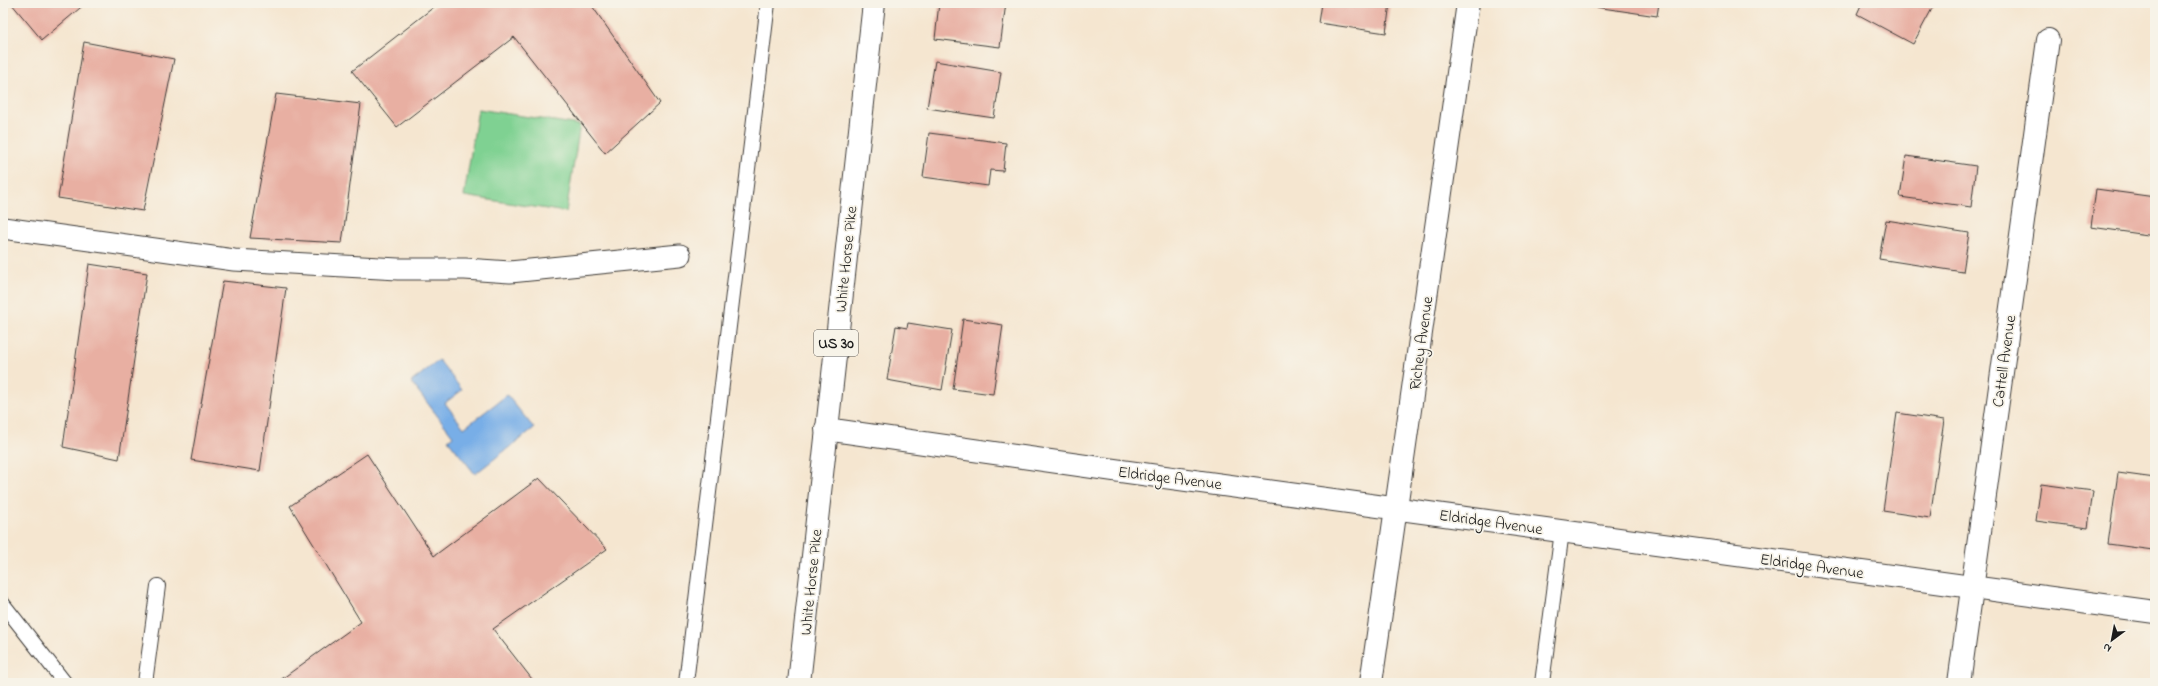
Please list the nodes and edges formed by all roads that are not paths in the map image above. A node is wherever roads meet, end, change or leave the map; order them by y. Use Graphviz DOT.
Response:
graph roads {
  1 [pos="768,3"];
  2 [pos="874,3"];
  3 [pos="1468,3"];
  4 [pos="2048,40"];
  5 [pos="3,228"];
  6 [pos="680,255"];
  7 [pos="826,429"];
  8 [pos="1397,508"];
  9 [pos="1562,531"];
  10 [pos="158,586"];
  11 [pos="1971,587"];
  12 [pos="3,604"];
  13 [pos="2155,612"];
  14 [pos="65,683"];
  15 [pos="145,683"];
  16 [pos="686,683"];
  17 [pos="799,683"];
  18 [pos="1371,683"];
  19 [pos="1542,683"];
  20 [pos="1959,683"];
  1 -- 16 [label="lane"];
  2 -- 7 [label="main road, White Horse Pike / US 30"];
  3 -- 8 [label="main road, Richey Avenue"];
  4 -- 11 [label="main road, Cattell Avenue"];
  5 -- 6 [label="street"];
  7 -- 8 [label="main road, Eldridge Avenue"];
  7 -- 17 [label="main road, White Horse Pike / US 30"];
  8 -- 9 [label="main road, Eldridge Avenue"];
  8 -- 18 [label="main road, Richey Avenue"];
  9 -- 11 [label="main road, Eldridge Avenue"];
  9 -- 19 [label="lane"];
  10 -- 15 [label="lane"];
  11 -- 13 [label="main road, Eldridge Avenue"];
  11 -- 20 [label="main road, Cattell Avenue"];
  12 -- 14 [label="lane"];
}
